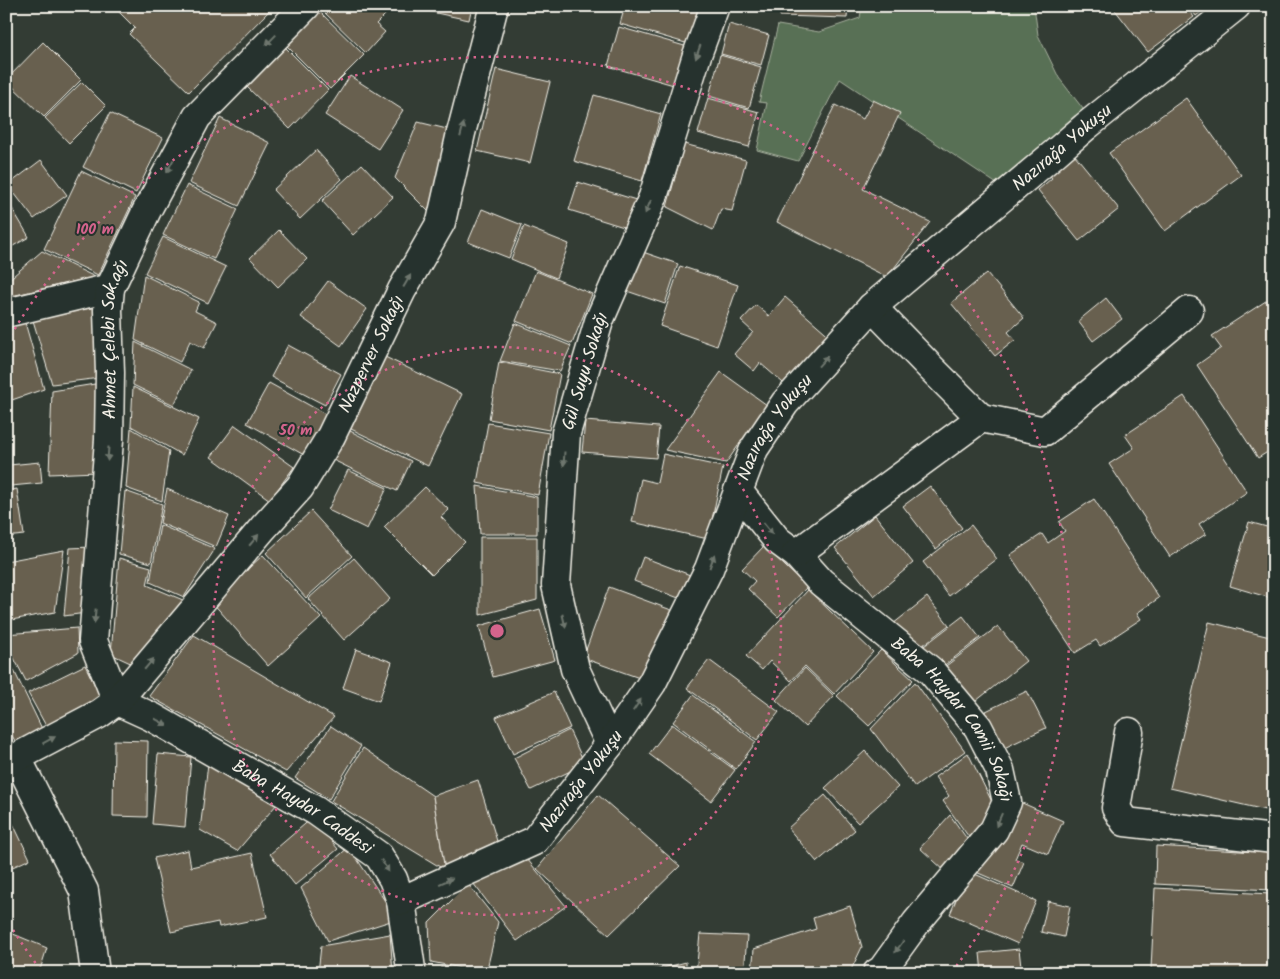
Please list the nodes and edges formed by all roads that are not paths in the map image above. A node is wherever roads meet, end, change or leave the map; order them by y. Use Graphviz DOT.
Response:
graph roads {
  1 [pos="306,6"];
  2 [pos="494,6"];
  3 [pos="715,6"];
  4 [pos="1236,6"];
  5 [pos="110,288"];
  6 [pos="872,307"];
  7 [pos="1189,311"];
  8 [pos="6,313"];
  9 [pos="981,418"];
  10 [pos="738,491"];
  11 [pos="796,554"];
  12 [pos="118,701"];
  13 [pos="1130,732"];
  14 [pos="610,744"];
  15 [pos="12,760"];
  16 [pos="1274,839"];
  17 [pos="401,901"];
  18 [pos="95,973"];
  19 [pos="410,973"];
  20 [pos="877,973"];
  1 -- 5 [label="street, Ahmet Çelebi Sok.ağı, one-way"];
  12 -- 2 [label="street, Nazperver Sokağı, one-way"];
  3 -- 14 [label="street, Gül Suyu Sokağı, one-way"];
  4 -- 6 [label="street, Nazırağa Yokuşu"];
  5 -- 8 [label="street"];
  5 -- 12 [label="street, Ahmet Çelebi Sok.ağı, one-way"];
  6 -- 9 [label="street"];
  10 -- 6 [label="street, Nazırağa Yokuşu, one-way"];
  7 -- 9 [label="street"];
  9 -- 11 [label="street"];
  10 -- 11 [label="street, Baba Haydar Camii Sokağı, one-way"];
  14 -- 10 [label="street, Nazırağa Yokuşu, one-way"];
  11 -- 20 [label="street, Baba Haydar Camii Sokağı, one-way"];
  15 -- 12 [label="street, Nazperver Sokağı, one-way"];
  12 -- 17 [label="street, Baba Haydar Caddesi, one-way"];
  13 -- 16 [label="street"];
  17 -- 14 [label="street, Nazırağa Yokuşu, one-way"];
  15 -- 18 [label="street"];
  17 -- 19 [label="street, Baba Haydar Caddesi"];
}
